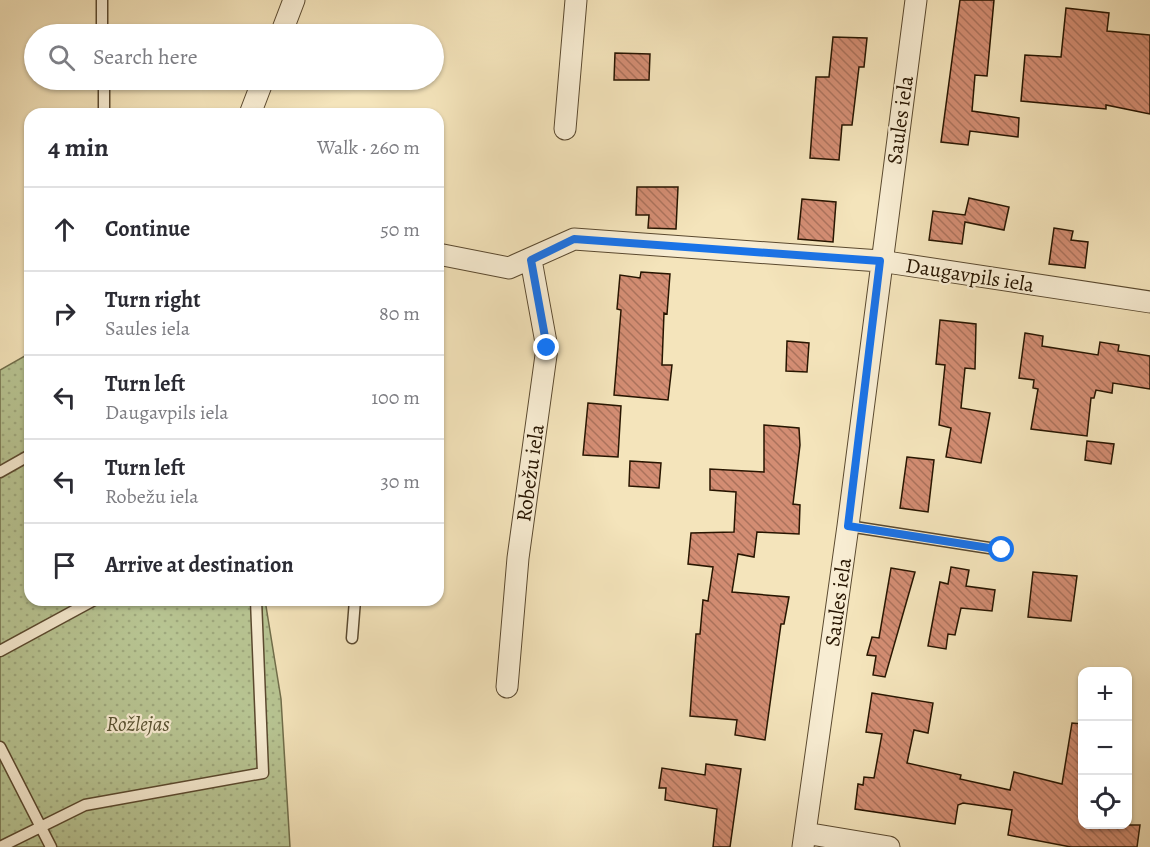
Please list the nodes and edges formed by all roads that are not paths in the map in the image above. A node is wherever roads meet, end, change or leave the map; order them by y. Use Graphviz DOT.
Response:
graph roads {
  1 [pos="102,0"];
  2 [pos="294,0"];
  3 [pos="576,0"];
  4 [pos="916,0"];
  5 [pos="102,24"];
  6 [pos="285,24"];
  7 [pos="104,90"];
  8 [pos="259,90"];
  9 [pos="104,108"];
  10 [pos="252,108"];
  11 [pos="565,129"];
  12 [pos="444,255"];
  13 [pos="531,260"];
  14 [pos="880,261"];
  15 [pos="1150,302"];
  16 [pos="24,458"];
  17 [pos="0,472"];
  18 [pos="848,526"];
  19 [pos="1002,550"];
  20 [pos="83,606"];
  21 [pos="256,606"];
  22 [pos="355,606"];
  23 [pos="352,638"];
  24 [pos="0,651"];
  25 [pos="507,687"];
  26 [pos="0,747"];
  27 [pos="41,825"];
  28 [pos="804,840"];
  29 [pos="0,847"];
  30 [pos="51,847"];
  31 [pos="889,847"];
  1 -- 5 [label="lane"];
  2 -- 6 [label="street"];
  3 -- 11 [label="street"];
  4 -- 14 [label="street, Saules iela"];
  7 -- 9 [label="lane"];
  8 -- 10 [label="street"];
  12 -- 13 [label="street, Daugavpils iela"];
  13 -- 14 [label="street, Daugavpils iela"];
  13 -- 25 [label="street, Robežu iela"];
  14 -- 15 [label="street, Daugavpils iela"];
  14 -- 18 [label="street, Saules iela"];
  16 -- 17 [label="lane"];
  18 -- 19 [label="lane"];
  18 -- 28 [label="street, Saules iela"];
  20 -- 24 [label="lane"];
  21 -- 27 [label="lane"];
  22 -- 23 [label="lane"];
  26 -- 27 [label="lane"];
  27 -- 29 [label="lane"];
  27 -- 30 [label="lane"];
  28 -- 31 [label="street"];
}
